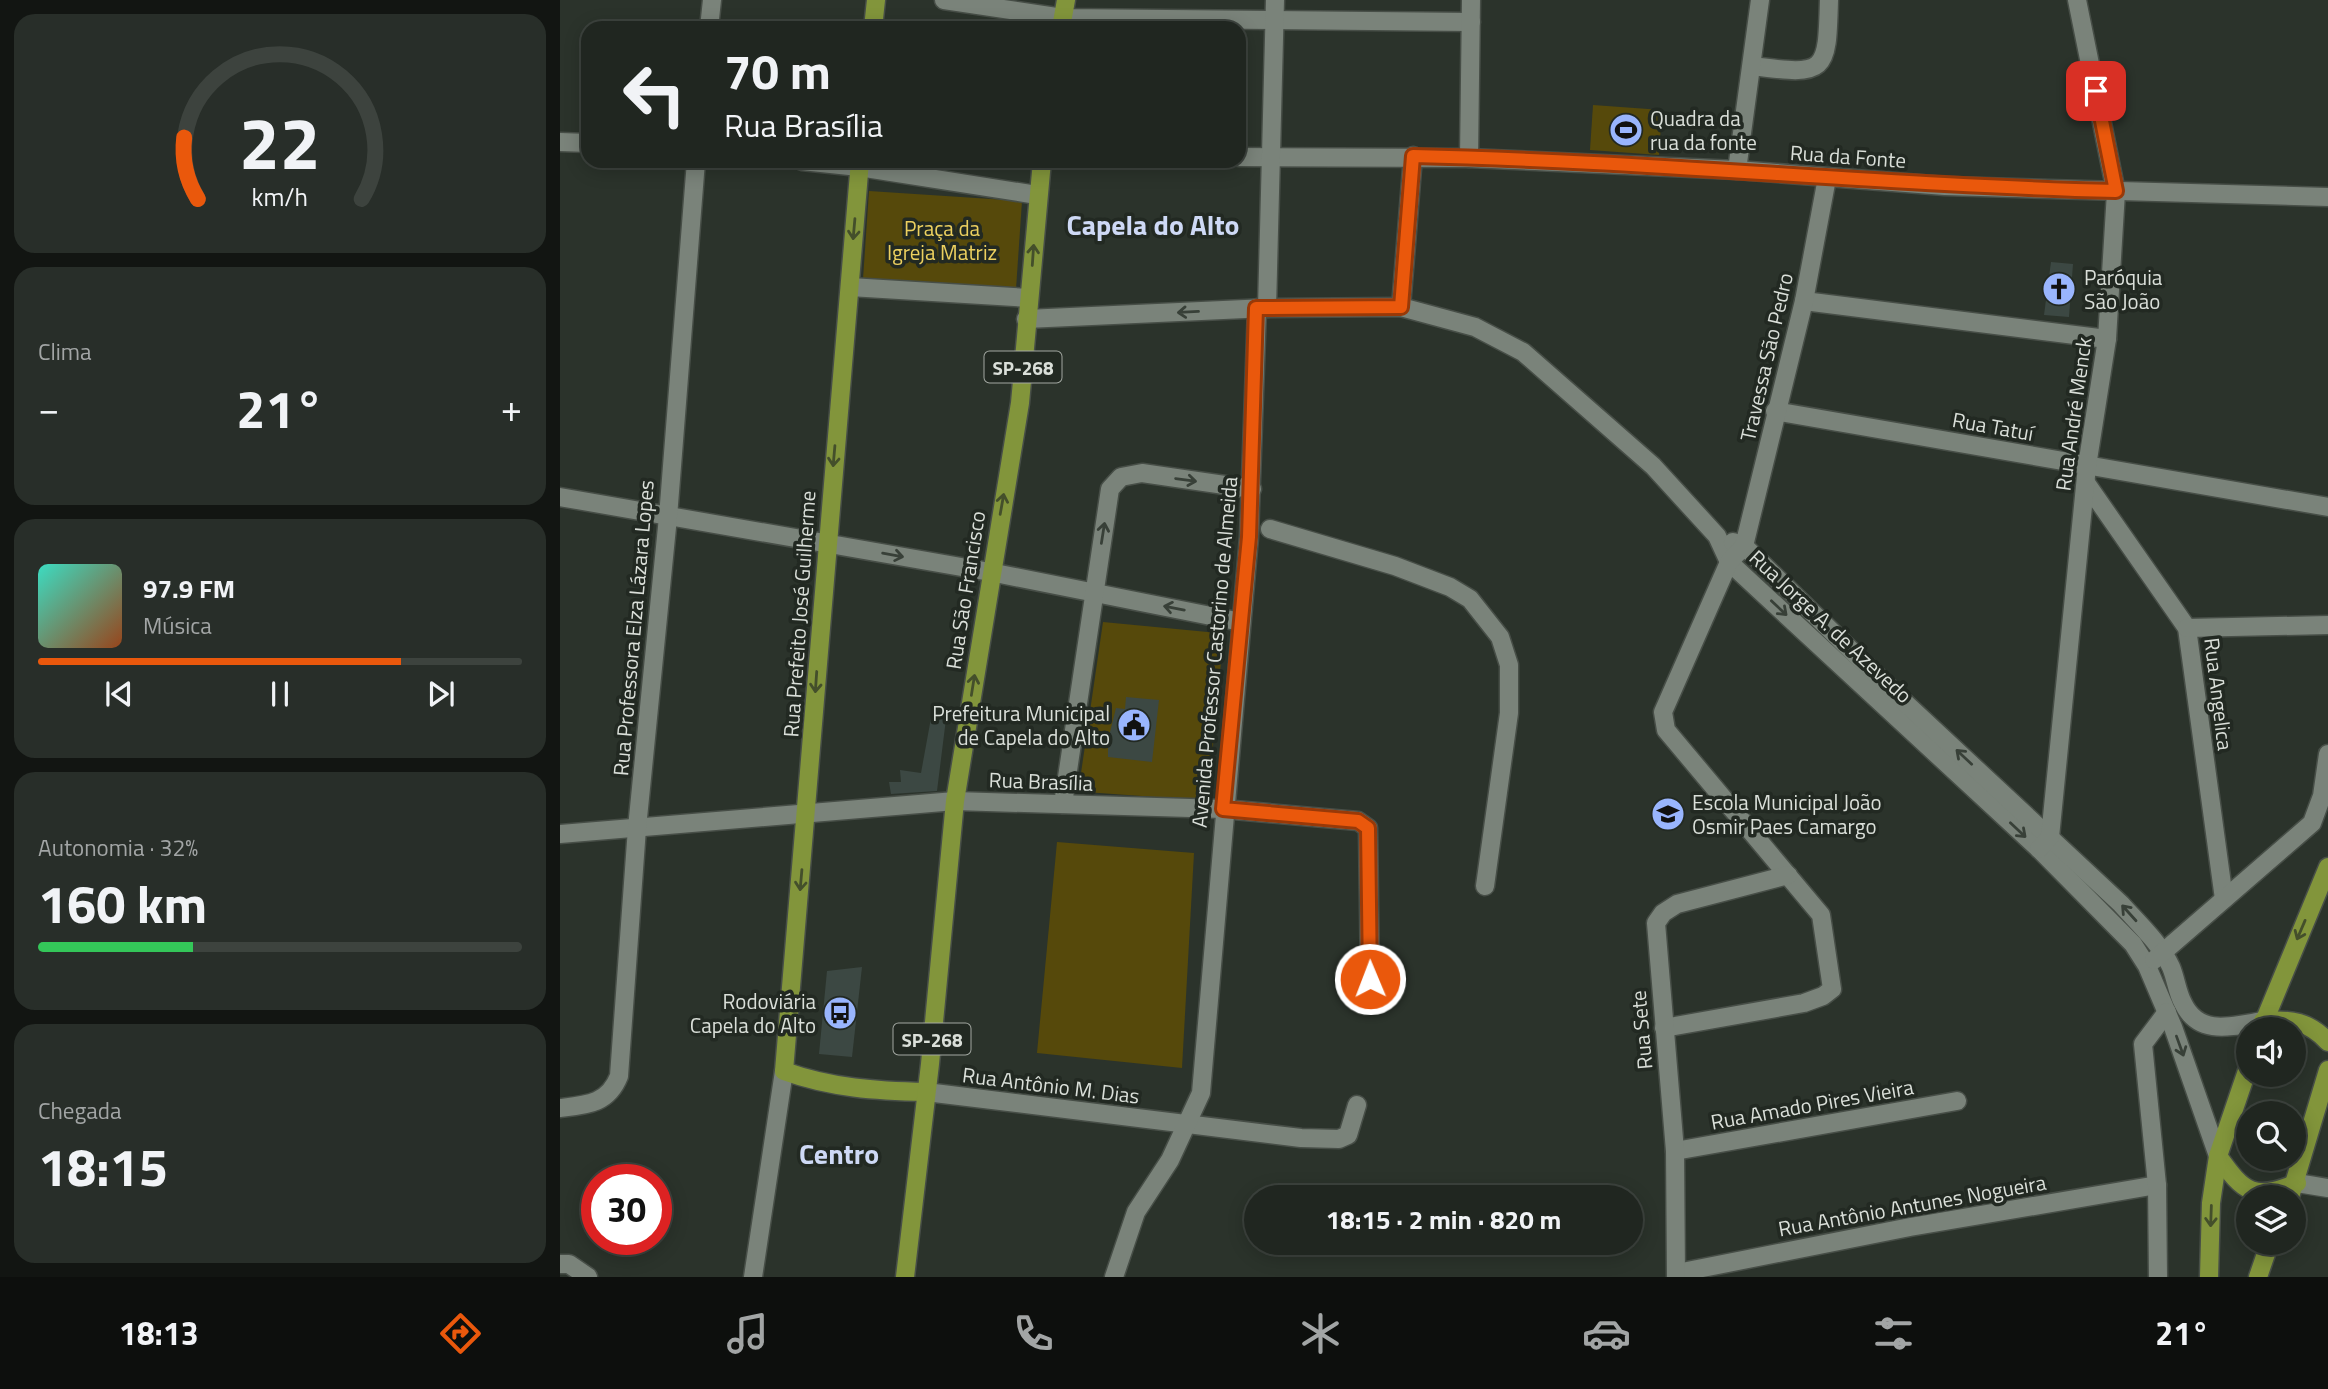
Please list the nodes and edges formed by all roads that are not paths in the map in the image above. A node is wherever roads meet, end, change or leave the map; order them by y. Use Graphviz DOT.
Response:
graph roads {
  1 [pos="712,0"];
  2 [pos="876,0"];
  3 [pos="944,0"];
  4 [pos="1275,0"];
  5 [pos="1471,0"];
  6 [pos="1760,0"];
  7 [pos="1829,0"];
  8 [pos="2077,0"];
  9 [pos="1063,15"];
  10 [pos="1273,19"];
  11 [pos="710,21"];
  12 [pos="874,21"];
  13 [pos="1471,22"];
  14 [pos="1752,66"];
  15 [pos="560,142"];
  16 [pos="581,144"];
  17 [pos="1413,156"];
  18 [pos="1246,157"];
  19 [pos="1269,157"];
  20 [pos="1469,158"];
  21 [pos="695,168"];
  22 [pos="860,168"];
  23 [pos="883,168"];
  24 [pos="1041,168"];
  25 [pos="1737,170"];
  26 [pos="1827,178"];
  27 [pos="2116,191"];
  28 [pos="1037,195"];
  29 [pos="2328,197"];
  30 [pos="850,287"];
  31 [pos="1029,298"];
  32 [pos="1804,301"];
  33 [pos="1401,307"];
  34 [pos="1262,308"];
  35 [pos="1026,318"];
  36 [pos="2107,339"];
  37 [pos="1775,411"];
  38 [pos="2087,474"];
  39 [pos="1252,489"];
  40 [pos="560,497"];
  41 [pos="2328,507"];
  42 [pos="668,517"];
  43 [pos="1270,529"];
  44 [pos="1717,536"];
  45 [pos="826,545"];
  46 [pos="1744,546"];
  47 [pos="1729,562"];
  48 [pos="990,572"];
  49 [pos="1093,592"];
  50 [pos="1241,622"];
  51 [pos="2328,625"];
  52 [pos="2187,628"];
  53 [pos="2328,754"];
  54 [pos="955,801"];
  55 [pos="1063,804"];
  56 [pos="1223,809"];
  57 [pos="807,812"];
  58 [pos="2323,816"];
  59 [pos="637,828"];
  60 [pos="560,834"];
  61 [pos="2044,843"];
  62 [pos="2328,867"];
  63 [pos="1788,875"];
  64 [pos="1485,886"];
  65 [pos="2224,900"];
  66 [pos="2166,960"];
  67 [pos="2151,974"];
  68 [pos="1370,979"];
  69 [pos="2167,1012"];
  70 [pos="2265,1017"];
  71 [pos="2306,1024"];
  72 [pos="2236,1026"];
  73 [pos="1664,1028"];
  74 [pos="2328,1042"];
  75 [pos="2328,1070"];
  76 [pos="784,1071"];
  77 [pos="2242,1087"];
  78 [pos="926,1092"];
  79 [pos="1957,1101"];
  80 [pos="1357,1105"];
  81 [pos="560,1108"];
  82 [pos="1196,1126"];
  83 [pos="1675,1151"];
  84 [pos="2218,1156"];
  85 [pos="2157,1185"];
  86 [pos="2244,1185"];
  87 [pos="2295,1185"];
  88 [pos="2328,1188"];
  89 [pos="2306,1189"];
  90 [pos="2266,1255"];
  91 [pos="560,1264"];
  92 [pos="1677,1275"];
  93 [pos="589,1277"];
  94 [pos="753,1277"];
  95 [pos="905,1277"];
  96 [pos="1114,1277"];
  97 [pos="2158,1277"];
  98 [pos="2209,1277"];
  99 [pos="2258,1277"];
  1 -- 11 [label="street"];
  2 -- 12 [label="main road"];
  3 -- 9 [label="street"];
  4 -- 10 [label="street, Avenida Professor Castorino de Almeida"];
  5 -- 13 [label="street"];
  6 -- 14 [label="street"];
  7 -- 14 [label="street"];
  8 -- 27 [label="street, Rua André Menck"];
  9 -- 10 [label="street"];
  10 -- 13 [label="street"];
  10 -- 19 [label="street, Avenida Professor Castorino de Almeida"];
  13 -- 20 [label="street"];
  14 -- 25 [label="street"];
  15 -- 16 [label="street"];
  17 -- 19 [label="street, Rua da Fonte"];
  17 -- 20 [label="street, Rua da Fonte"];
  17 -- 33 [label="street"];
  18 -- 19 [label="street, Rua da Fonte"];
  19 -- 34 [label="street, Avenida Professor Castorino de Almeida"];
  20 -- 25 [label="street, Rua da Fonte"];
  21 -- 42 [label="street, Rua Professora Elza Lázara Lopes"];
  22 -- 30 [label="main road, Rua Prefeito José Guilherme, one-way"];
  23 -- 28 [label="street"];
  24 -- 28 [label="main road, Rua São Francisco / SP-268"];
  25 -- 26 [label="street, Rua da Fonte"];
  26 -- 27 [label="street, Rua da Fonte"];
  26 -- 32 [label="street, Travessa São Pedro"];
  27 -- 29 [label="street, Rua da Fonte"];
  27 -- 36 [label="street, Rua André Menck"];
  31 -- 28 [label="main road, Rua São Francisco / SP-268, one-way"];
  30 -- 31 [label="street"];
  30 -- 45 [label="main road, Rua Prefeito José Guilherme, one-way"];
  31 -- 35 [label="main road, Rua São Francisco / SP-268"];
  32 -- 36 [label="street"];
  32 -- 37 [label="street, Travessa São Pedro"];
  33 -- 34 [label="street"];
  33 -- 44 [label="street"];
  34 -- 35 [label="street, one-way"];
  34 -- 39 [label="street, Avenida Professor Castorino de Almeida"];
  48 -- 35 [label="main road, Rua São Francisco / SP-268, one-way"];
  36 -- 38 [label="street, Rua André Menck"];
  37 -- 38 [label="street, Rua Tatuí"];
  37 -- 46 [label="street, Travessa São Pedro"];
  38 -- 41 [label="street, Rua Tatuí"];
  38 -- 52 [label="street, Rua Angelica"];
  38 -- 61 [label="street, Rua André Menck"];
  49 -- 39 [label="street, one-way"];
  39 -- 50 [label="street, Avenida Professor Castorino de Almeida"];
  40 -- 42 [label="street"];
  42 -- 45 [label="street"];
  42 -- 59 [label="street, Rua Professora Elza Lázara Lopes"];
  43 -- 64 [label="street"];
  44 -- 46 [label="street, Rua Jorge A. de Azevedo"];
  44 -- 47 [label="street, Rua Jorge A. de Azevedo"];
  45 -- 48 [label="street, one-way"];
  45 -- 57 [label="main road, Rua Prefeito José Guilherme, one-way"];
  46 -- 47 [label="street"];
  61 -- 46 [label="street, Rua Jorge A. de Azevedo, one-way"];
  47 -- 61 [label="street, Rua Jorge A. de Azevedo, one-way"];
  47 -- 63 [label="street"];
  48 -- 49 [label="street"];
  54 -- 48 [label="main road, Rua São Francisco / SP-268, one-way"];
  50 -- 49 [label="street, one-way"];
  49 -- 55 [label="street"];
  50 -- 56 [label="street, Avenida Professor Castorino de Almeida"];
  51 -- 52 [label="street"];
  52 -- 65 [label="street, Rua Angelica"];
  53 -- 58 [label="street"];
  54 -- 55 [label="street, Rua Brasília"];
  54 -- 57 [label="street, Rua Brasília"];
  54 -- 78 [label="main road, Rua São Francisco / SP-268"];
  55 -- 56 [label="street, Rua Brasília"];
  56 -- 68 [label="street, Rua Brasília"];
  56 -- 82 [label="street, Avenida Professor Castorino de Almeida"];
  57 -- 59 [label="street, Rua Brasília"];
  57 -- 76 [label="main road, Rua Prefeito José Guilherme, one-way"];
  58 -- 65 [label="street"];
  59 -- 60 [label="street, Rua Brasília"];
  59 -- 81 [label="street, Rua Professora Elza Lázara Lopes"];
  66 -- 61 [label="street, Rua Jorge A. de Azevedo, one-way"];
  61 -- 67 [label="street, Rua Jorge A. de Azevedo"];
  62 -- 70 [label="main road, one-way"];
  63 -- 73 [label="street, Rua Sete"];
  63 -- 73 [label="street"];
  65 -- 66 [label="street"];
  66 -- 67 [label="street"];
  66 -- 72 [label="street"];
  67 -- 69 [label="street, Rua Jorge A. de Azevedo"];
  69 -- 84 [label="street, Rua Jorge A. de Azevedo, one-way"];
  69 -- 85 [label="street"];
  71 -- 74 [label="main road"];
  73 -- 83 [label="street, Rua Sete"];
  75 -- 87 [label="main road"];
  76 -- 78 [label="main road, Rua Antônio M. Dias"];
  76 -- 94 [label="street"];
  77 -- 84 [label="main road"];
  78 -- 82 [label="street, Rua Antônio M. Dias"];
  78 -- 95 [label="main road, Rua São Francisco / SP-268"];
  79 -- 83 [label="street, Rua Amado Pires Vieira"];
  80 -- 82 [label="street, Rua Antônio M. Dias"];
  82 -- 96 [label="street, Avenida Professor Castorino de Almeida"];
  83 -- 92 [label="street, Rua Sete"];
  84 -- 86 [label="main road"];
  84 -- 98 [label="main road, one-way"];
  85 -- 92 [label="street, Rua Antônio Antunes Nogueira"];
  85 -- 97 [label="street"];
  88 -- 89 [label="street"];
  90 -- 99 [label="main road"];
  91 -- 93 [label="street"];
}
